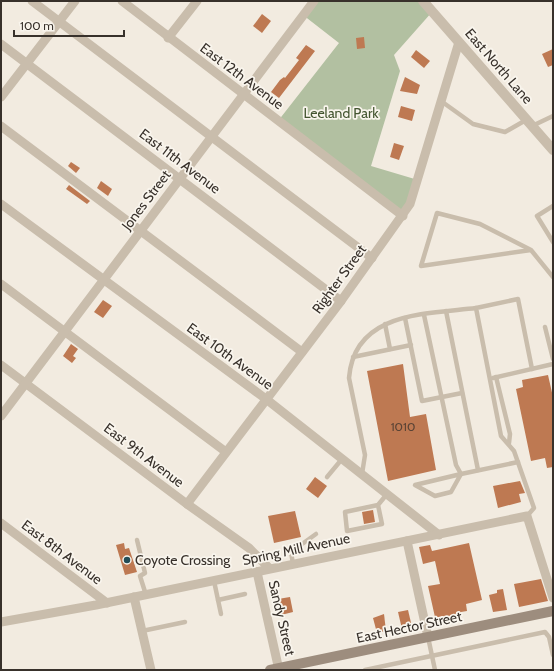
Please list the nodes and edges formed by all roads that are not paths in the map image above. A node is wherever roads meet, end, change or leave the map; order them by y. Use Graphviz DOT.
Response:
graph roads {
  1 [pos="32,1"];
  2 [pos="75,1"];
  3 [pos="122,1"];
  4 [pos="197,1"];
  5 [pos="314,1"];
  6 [pos="423,1"];
  7 [pos="60,22"];
  8 [pos="168,38"];
  9 [pos="459,42"];
  10 [pos="1,44"];
  11 [pos="27,63"];
  12 [pos="244,95"];
  13 [pos="1,97"];
  14 [pos="441,101"];
  15 [pos="553,116"];
  16 [pos="530,123"];
  17 [pos="1,126"];
  18 [pos="212,137"];
  19 [pos="553,150"];
  20 [pos="180,178"];
  21 [pos="1,204"];
  22 [pos="553,206"];
  23 [pos="403,216"];
  24 [pos="141,230"];
  25 [pos="553,242"];
  26 [pos="531,250"];
  27 [pos="372,258"];
  28 [pos="553,277"];
  29 [pos="103,280"];
  30 [pos="1,284"];
  31 [pos="341,301"];
  32 [pos="476,308"];
  33 [pos="446,312"];
  34 [pos="424,315"];
  35 [pos="405,318"];
  36 [pos="385,324"];
  37 [pos="545,327"];
  38 [pos="64,332"];
  39 [pos="410,345"];
  40 [pos="390,349"];
  41 [pos="302,352"];
  42 [pos="353,357"];
  43 [pos="553,359"];
  44 [pos="553,364"];
  45 [pos="1,365"];
  46 [pos="532,369"];
  47 [pos="496,377"];
  48 [pos="490,379"];
  49 [pos="26,384"];
  50 [pos="462,393"];
  51 [pos="442,397"];
  52 [pos="266,399"];
  53 [pos="1,416"];
  54 [pos="509,443"];
  55 [pos="226,452"];
  56 [pos="342,459"];
  57 [pos="518,462"];
  58 [pos="478,470"];
  59 [pos="362,474"];
  60 [pos="461,474"];
  61 [pos="327,477"];
  62 [pos="387,494"];
  63 [pos="186,504"];
  64 [pos="378,505"];
  65 [pos="527,516"];
  66 [pos="1,523"];
  67 [pos="316,534"];
  68 [pos="438,535"];
  69 [pos="137,540"];
  70 [pos="407,541"];
  71 [pos="293,564"];
  72 [pos="269,568"];
  73 [pos="257,572"];
  74 [pos="214,581"];
  75 [pos="245,594"];
  76 [pos="146,595"];
  77 [pos="134,597"];
  78 [pos="553,598"];
  79 [pos="218,600"];
  80 [pos="107,603"];
  81 [pos="553,611"];
  82 [pos="221,614"];
  83 [pos="1,622"];
  84 [pos="185,622"];
  85 [pos="142,631"];
  86 [pos="428,637"];
  87 [pos="553,655"];
  88 [pos="432,656"];
  89 [pos="276,669"];
  90 [pos="151,670"];
  91 [pos="365,670"];
  92 [pos="435,670"];
  1 -- 7 [label="street"];
  2 -- 7 [label="street"];
  3 -- 8 [label="street, East 12th Avenue"];
  4 -- 8 [label="street"];
  5 -- 12 [label="street, Jones Street"];
  6 -- 9 [label="street, East North Lane"];
  7 -- 11 [label="street"];
  7 -- 18 [label="street"];
  8 -- 12 [label="street, East 12th Avenue"];
  9 -- 14 [label="street, Righter Street"];
  9 -- 16 [label="street, East North Lane"];
  10 -- 11 [label="street, East 11th Avenue"];
  11 -- 13 [label="street"];
  11 -- 20 [label="street, East 11th Avenue"];
  12 -- 18 [label="street, Jones Street"];
  12 -- 23 [label="street, East 12th Avenue"];
  14 -- 16 [label="lane"];
  14 -- 23 [label="street, Righter Street"];
  15 -- 16 [label="lane"];
  16 -- 19 [label="street, East North Lane"];
  17 -- 24 [label="street"];
  18 -- 20 [label="street, Jones Street"];
  18 -- 27 [label="street"];
  20 -- 24 [label="street, Jones Street"];
  20 -- 31 [label="street, East 11th Avenue"];
  21 -- 29 [label="street, East 10th Avenue"];
  22 -- 25 [label="lane"];
  23 -- 27 [label="street, Righter Street"];
  24 -- 29 [label="street, Jones Street"];
  24 -- 41 [label="street"];
  26 -- 26 [label="lane"];
  26 -- 28 [label="lane"];
  27 -- 31 [label="street, Righter Street"];
  29 -- 38 [label="street, Jones Street"];
  29 -- 52 [label="street, East 10th Avenue"];
  30 -- 38 [label="street"];
  31 -- 41 [label="street, Righter Street"];
  32 -- 33 [label="lane"];
  32 -- 46 [label="lane"];
  32 -- 48 [label="lane"];
  33 -- 34 [label="lane"];
  33 -- 50 [label="lane"];
  34 -- 35 [label="lane"];
  34 -- 51 [label="lane"];
  35 -- 36 [label="lane"];
  35 -- 39 [label="lane"];
  36 -- 40 [label="lane"];
  36 -- 42 [label="lane"];
  37 -- 43 [label="lane"];
  38 -- 49 [label="street, Jones Street"];
  38 -- 55 [label="street"];
  39 -- 40 [label="lane"];
  39 -- 51 [label="lane"];
  40 -- 42 [label="lane"];
  41 -- 52 [label="street, Righter Street"];
  42 -- 59 [label="lane"];
  44 -- 46 [label="lane"];
  45 -- 49 [label="street, East 9th Avenue"];
  46 -- 47 [label="lane"];
  47 -- 48 [label="lane"];
  47 -- 54 [label="lane"];
  48 -- 54 [label="lane"];
  49 -- 53 [label="street, Jones Street"];
  49 -- 63 [label="street, East 9th Avenue"];
  50 -- 51 [label="lane"];
  50 -- 58 [label="lane"];
  51 -- 60 [label="lane"];
  52 -- 55 [label="street, Righter Street"];
  52 -- 56 [label="street, East 10th Avenue"];
  54 -- 57 [label="lane"];
  55 -- 63 [label="street, Righter Street"];
  56 -- 59 [label="street, East 10th Avenue"];
  56 -- 61 [label="lane"];
  57 -- 58 [label="lane"];
  57 -- 65 [label="lane"];
  58 -- 60 [label="lane"];
  59 -- 62 [label="street, East 10th Avenue"];
  60 -- 60 [label="lane"];
  62 -- 64 [label="lane"];
  62 -- 68 [label="street, East 10th Avenue"];
  63 -- 72 [label="street, East 9th Avenue"];
  64 -- 64 [label="lane"];
  65 -- 68 [label="street, Spring Mill Avenue"];
  65 -- 78 [label="street"];
  66 -- 80 [label="street, East 8th Avenue"];
  67 -- 71 [label="lane"];
  68 -- 70 [label="street, Spring Mill Avenue"];
  69 -- 76 [label="lane"];
  70 -- 71 [label="street, Spring Mill Avenue"];
  70 -- 86 [label="street"];
  71 -- 72 [label="street, Spring Mill Avenue"];
  72 -- 73 [label="street, Spring Mill Avenue"];
  73 -- 74 [label="street, Spring Mill Avenue"];
  73 -- 89 [label="street, Sandy Street"];
  74 -- 76 [label="street, Spring Mill Avenue"];
  74 -- 79 [label="lane"];
  75 -- 79 [label="lane"];
  76 -- 77 [label="street, Spring Mill Avenue"];
  77 -- 80 [label="street, Spring Mill Avenue"];
  77 -- 85 [label="street"];
  79 -- 82 [label="lane"];
  80 -- 83 [label="street, Spring Mill Avenue"];
  81 -- 86 [label="main road, East Hector Street"];
  84 -- 85 [label="lane"];
  85 -- 90 [label="street"];
  86 -- 88 [label="lane"];
  86 -- 89 [label="main road, East Hector Street"];
  87 -- 88 [label="lane"];
  88 -- 91 [label="lane"];
  88 -- 92 [label="lane"];
}
